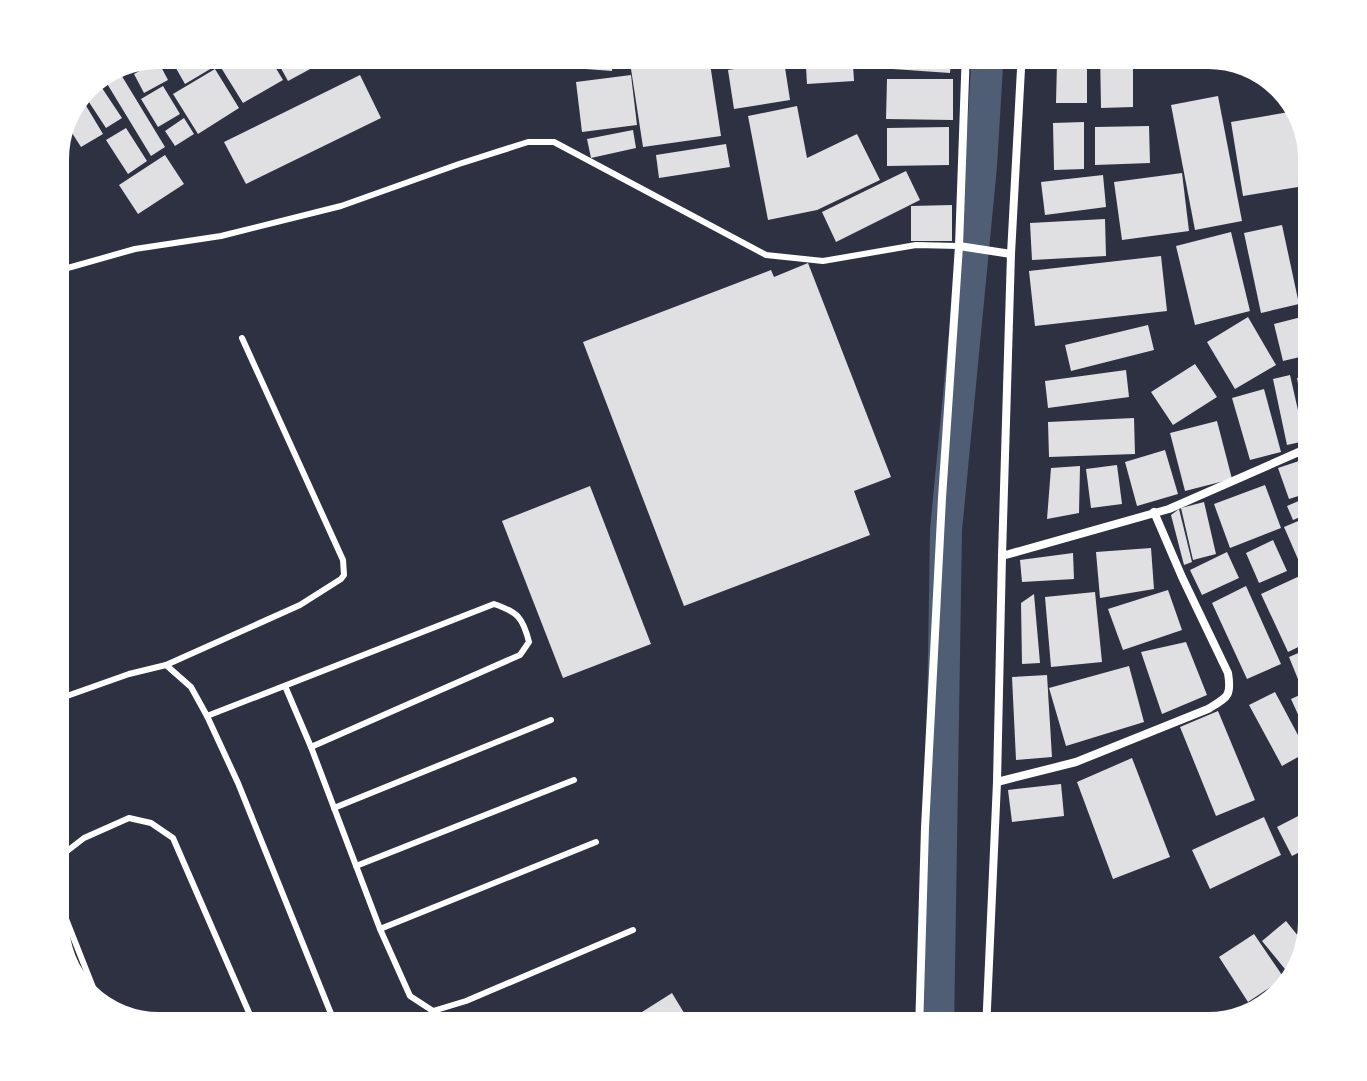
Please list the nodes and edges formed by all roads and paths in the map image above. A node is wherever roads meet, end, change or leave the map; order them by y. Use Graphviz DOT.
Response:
graph roads {
  1 [pos="966,64"];
  2 [pos="1021,64"];
  3 [pos="961,246"];
  4 [pos="1007,254"];
  5 [pos="64,269"];
  6 [pos="242,338"];
  7 [pos="1303,450"];
  8 [pos="1154,512"];
  9 [pos="1002,556"];
  10 [pos="166,665"];
  11 [pos="285,686"];
  12 [pos="64,697"];
  13 [pos="207,716"];
  14 [pos="551,720"];
  15 [pos="311,747"];
  16 [pos="574,780"];
  17 [pos="997,782"];
  18 [pos="334,808"];
  19 [pos="596,842"];
  20 [pos="64,853"];
  21 [pos="356,866"];
  22 [pos="64,914"];
  23 [pos="380,929"];
  24 [pos="633,930"];
  25 [pos="94,991"];
  26 [pos="251,1017"];
  27 [pos="332,1017"];
  28 [pos="919,1017"];
  29 [pos="987,1017"];
  1 -- 3 [label="street"];
  2 -- 4 [label="street"];
  3 -- 4 [label="street"];
  3 -- 5 [label="lane"];
  3 -- 28 [label="street"];
  4 -- 9 [label="street"];
  6 -- 10 [label="lane"];
  7 -- 8 [label="street"];
  8 -- 9 [label="street"];
  8 -- 17 [label="street"];
  9 -- 17 [label="street"];
  10 -- 12 [label="lane"];
  10 -- 13 [label="lane"];
  11 -- 13 [label="lane"];
  11 -- 15 [label="lane"];
  11 -- 15 [label="lane"];
  13 -- 27 [label="lane"];
  14 -- 18 [label="lane"];
  15 -- 18 [label="lane"];
  16 -- 21 [label="lane"];
  17 -- 29 [label="street"];
  18 -- 21 [label="lane"];
  19 -- 23 [label="lane"];
  20 -- 26 [label="lane"];
  21 -- 23 [label="lane"];
  22 -- 25 [label="lane"];
  23 -- 24 [label="lane"];
}
